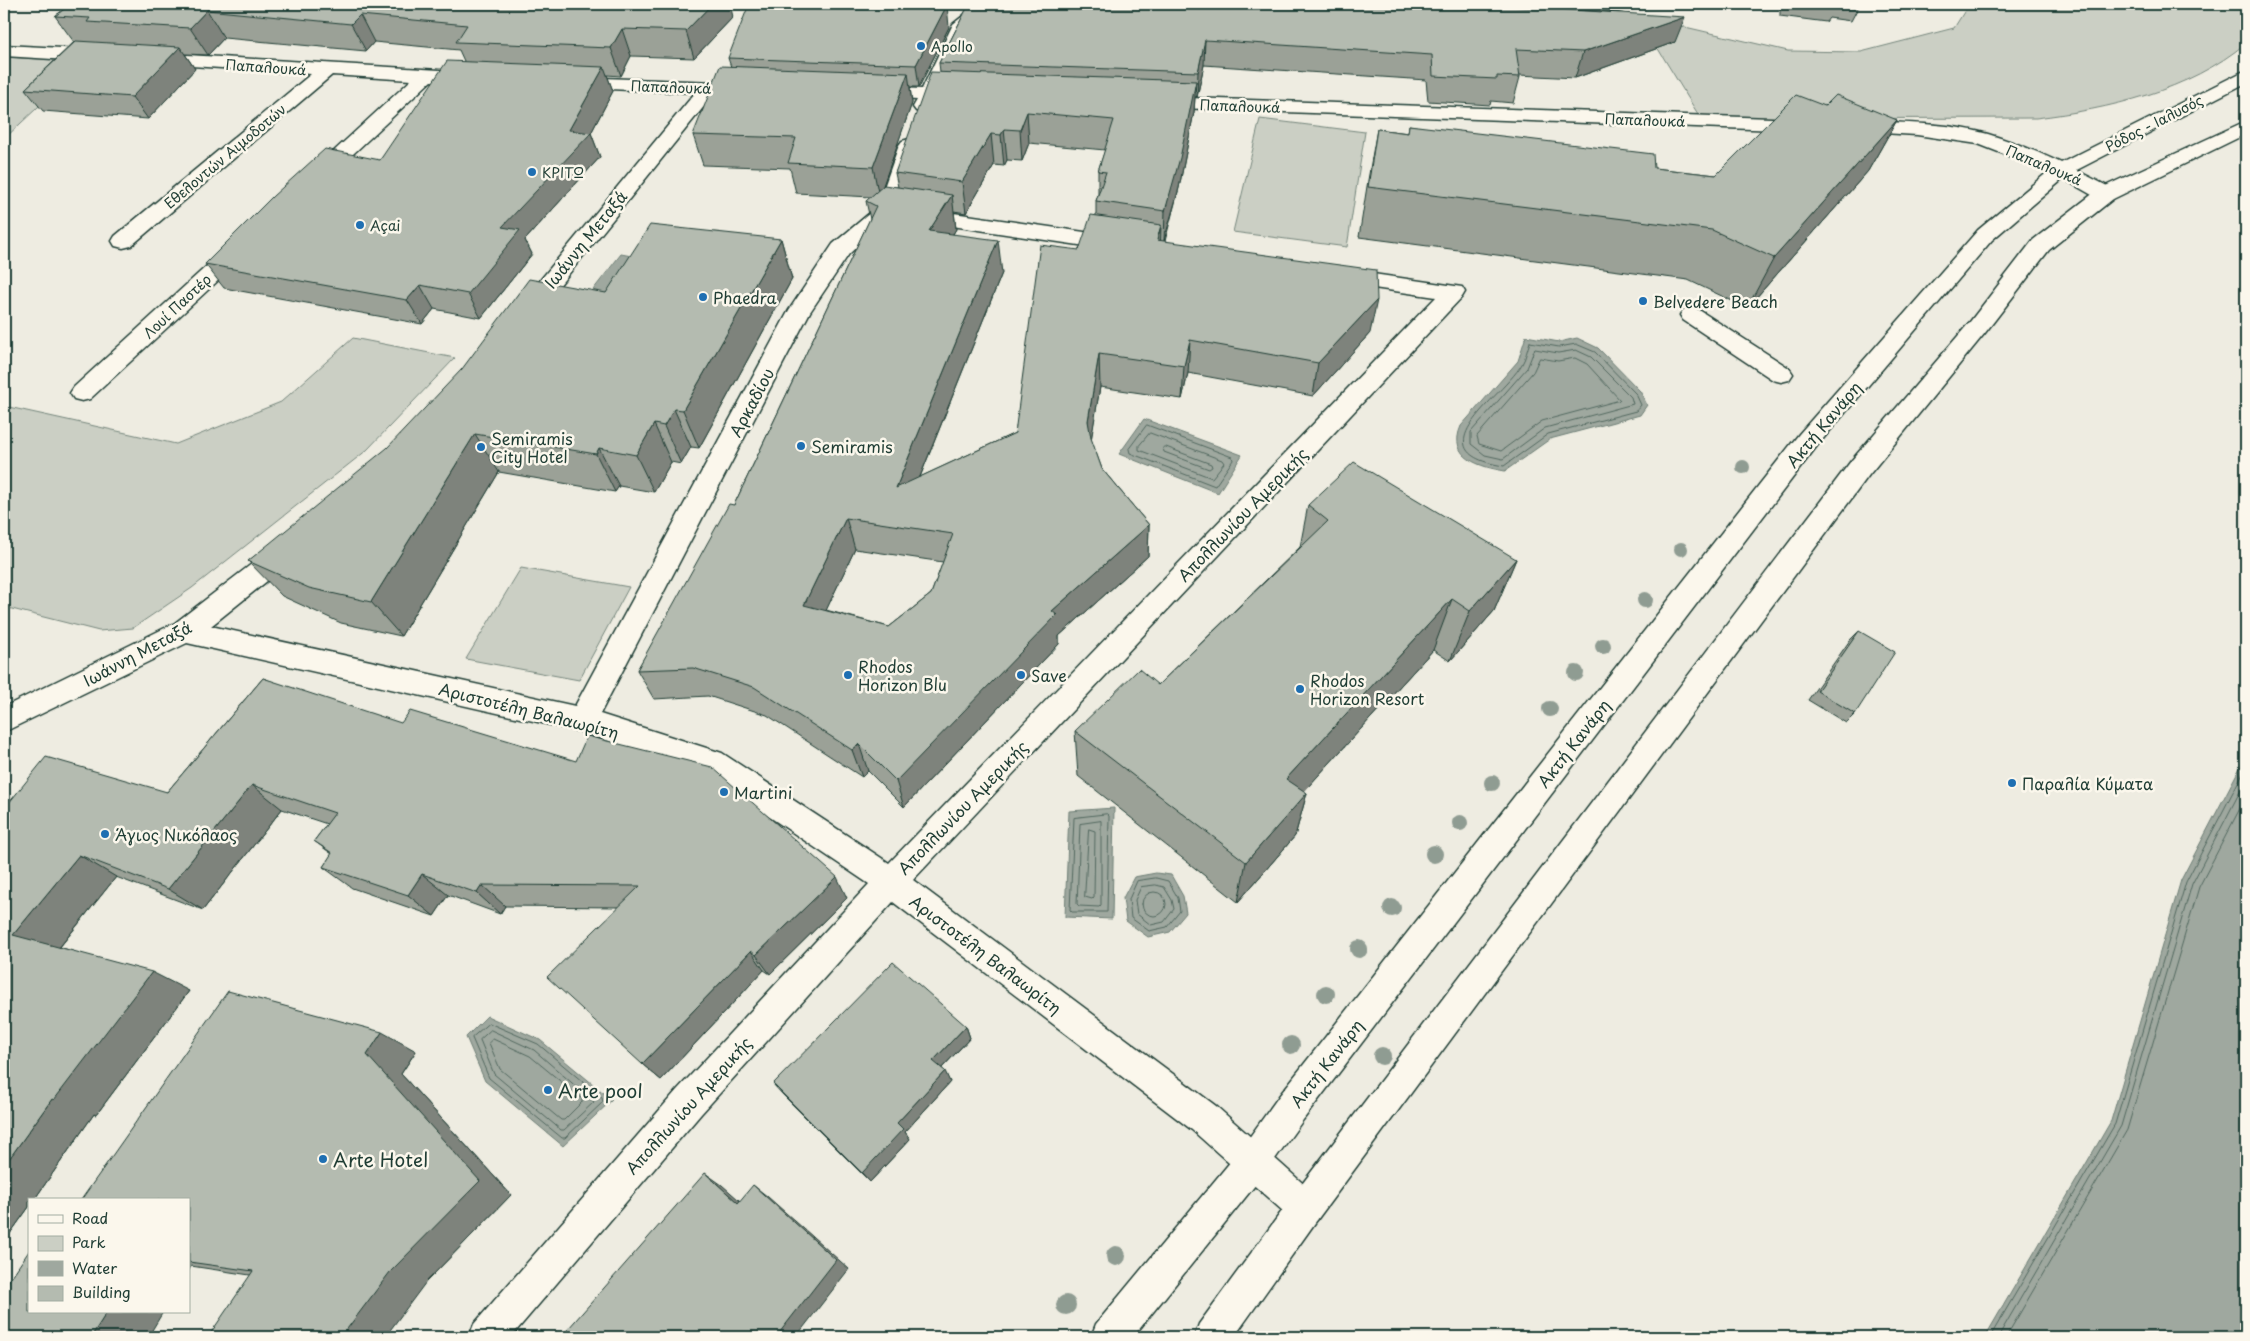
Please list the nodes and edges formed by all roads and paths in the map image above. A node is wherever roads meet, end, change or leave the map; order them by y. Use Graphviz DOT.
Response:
graph roads {
  1 [pos="990,4"];
  2 [pos="1552,4"];
  3 [pos="1618,6"];
  4 [pos="4,50"];
  5 [pos="327,70"];
  6 [pos="426,76"];
  7 [pos="2246,76"];
  8 [pos="495,79"];
  9 [pos="553,82"];
  10 [pos="709,88"];
  11 [pos="768,90"];
  12 [pos="858,93"];
  13 [pos="927,95"];
  14 [pos="976,96"];
  15 [pos="1135,102"];
  16 [pos="1818,126"];
  17 [pos="1838,127"];
  18 [pos="2246,127"];
  19 [pos="2062,170"];
  20 [pos="303,190"];
  21 [pos="2106,194"];
  22 [pos="886,210"];
  23 [pos="252,237"];
  24 [pos="122,241"];
  25 [pos="1141,247"];
  26 [pos="1317,272"];
  27 [pos="1691,316"];
  28 [pos="514,327"];
  29 [pos="1782,374"];
  30 [pos="82,393"];
  31 [pos="306,535"];
  32 [pos="185,631"];
  33 [pos="4,720"];
  34 [pos="582,720"];
  35 [pos="890,882"];
  36 [pos="1252,1161"];
  37 [pos="1305,1208"];
  38 [pos="486,1337"];
  39 [pos="1109,1337"];
  40 [pos="1212,1337"];
  1 -- 13 [label="street, Αρκαδίου"];
  2 -- 3 [label="street"];
  4 -- 5 [label="street, Παπαλουκά"];
  5 -- 6 [label="street, Παπαλουκά"];
  5 -- 24 [label="street, Εθελοντών Αιμοδοτών"];
  6 -- 8 [label="street, Παπαλουκά"];
  6 -- 20 [label="street"];
  7 -- 19 [label="street, Ρόδος - Ιαλυσός"];
  9 -- 10 [label="street, Παπαλουκά"];
  10 -- 11 [label="street, Παπαλουκά"];
  10 -- 28 [label="street, Ιωάννη Μεταξά"];
  12 -- 13 [label="street"];
  13 -- 14 [label="street"];
  13 -- 22 [label="street, Αρκαδίου"];
  15 -- 16 [label="street, Παπαλουκά"];
  17 -- 19 [label="street, Παπαλουκά"];
  18 -- 21 [label="street"];
  19 -- 21 [label="street, Παπαλουκά"];
  19 -- 36 [label="street, Ακτή Κανάρη"];
  21 -- 37 [label="street"];
  22 -- 25 [label="street"];
  22 -- 34 [label="street, Αρκαδίου"];
  23 -- 30 [label="street, Λουί Παστέρ"];
  26 -- 35 [label="street, Απολλωνίου Αμερικής"];
  27 -- 29 [label="street"];
  31 -- 32 [label="street, Ιωάννη Μεταξά"];
  32 -- 33 [label="street, Ιωάννη Μεταξά"];
  32 -- 34 [label="street, Αριστοτέλη Βαλαωρίτη"];
  34 -- 35 [label="street, Αριστοτέλη Βαλαωρίτη"];
  35 -- 36 [label="street, Αριστοτέλη Βαλαωρίτη"];
  35 -- 38 [label="street, Απολλωνίου Αμερικής"];
  36 -- 37 [label="street, Αριστοτέλη Βαλαωρίτη"];
  36 -- 39 [label="street, Ακτή Κανάρη"];
  37 -- 40 [label="street"];
}
